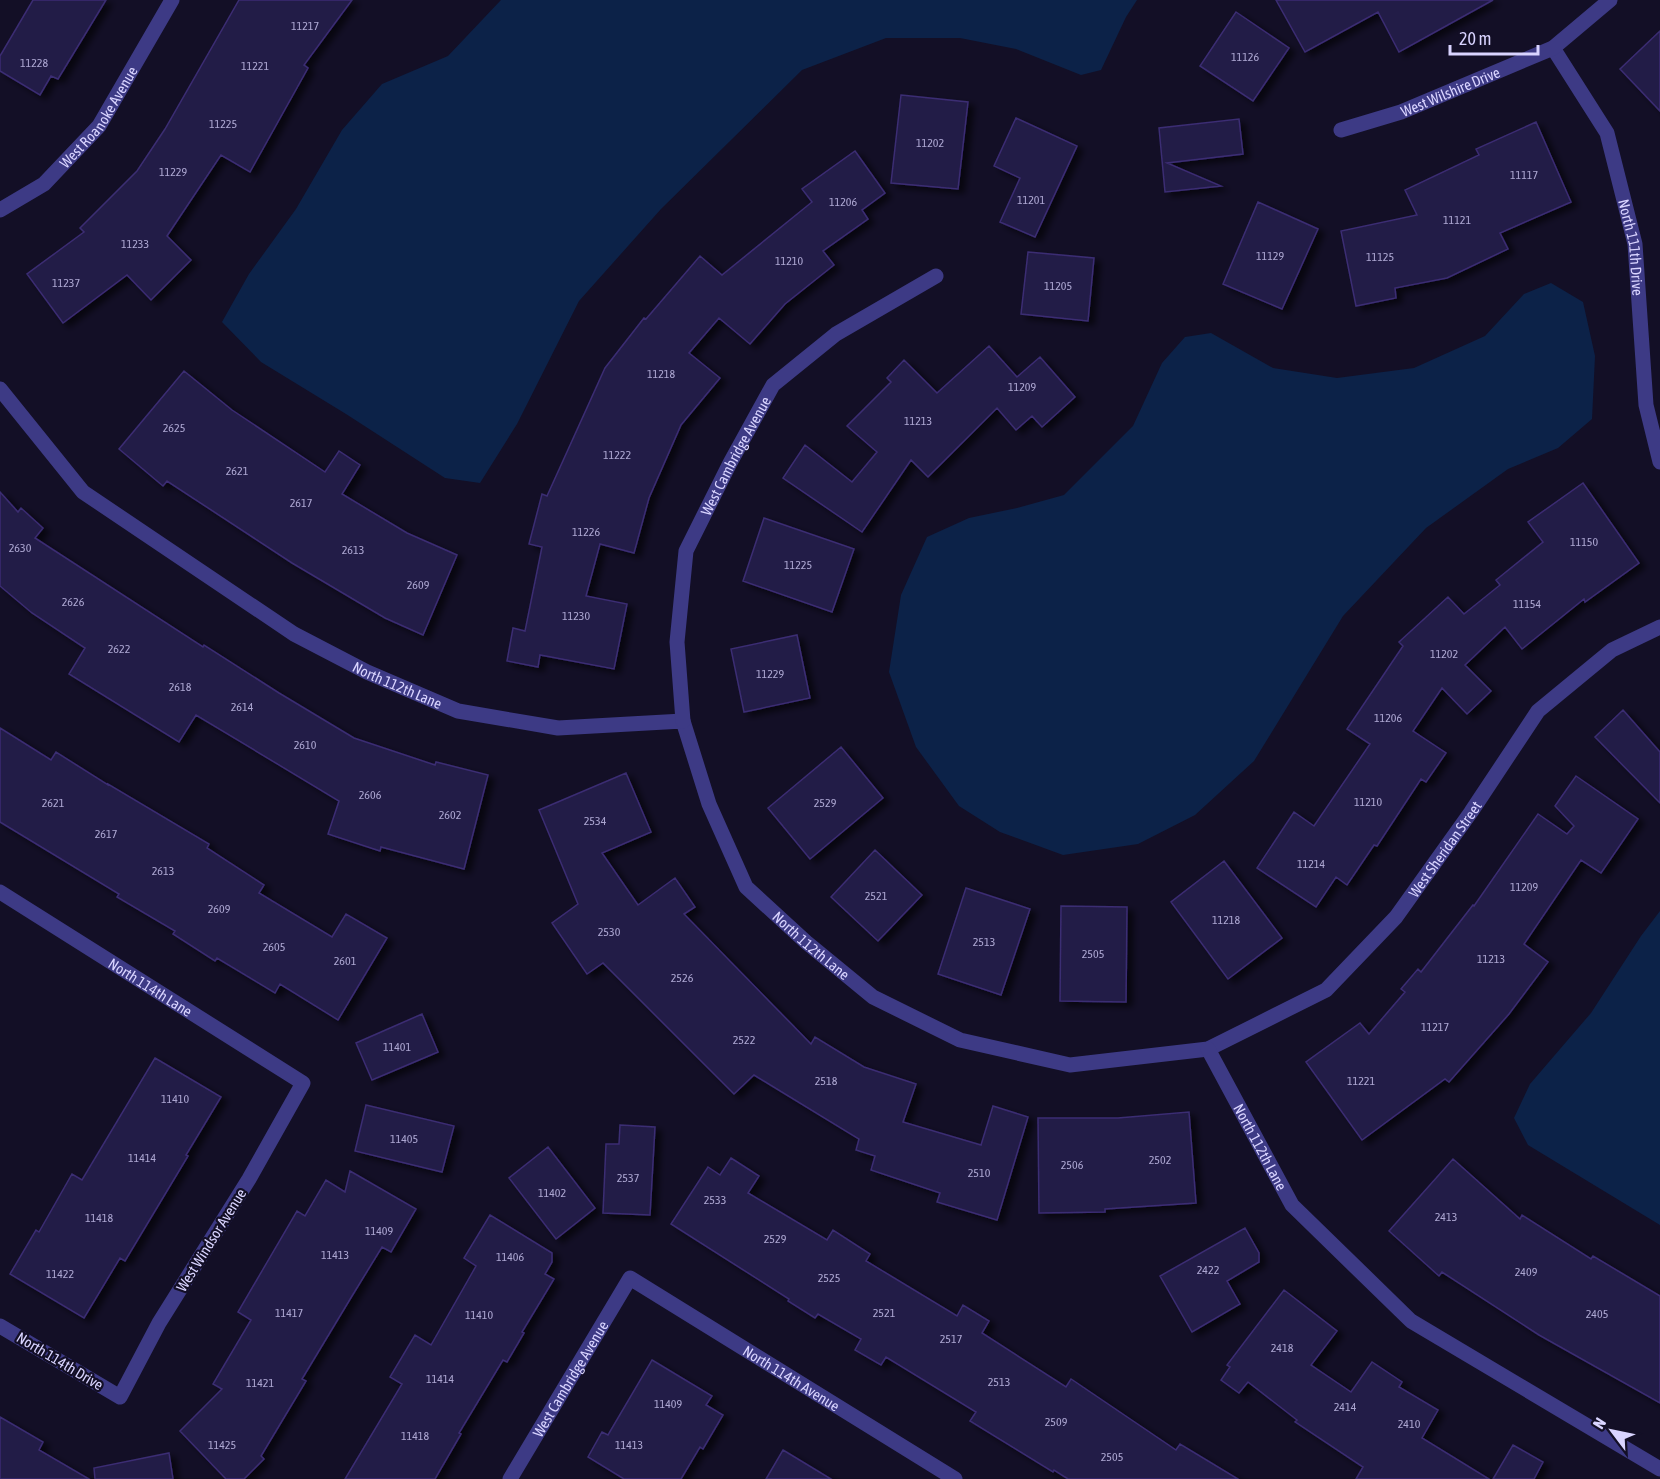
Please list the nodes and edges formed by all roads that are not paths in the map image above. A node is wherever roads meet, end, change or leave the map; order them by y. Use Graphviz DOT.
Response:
graph roads {
  1 [pos="172,0"];
  2 [pos="1610,0"];
  3 [pos="1553,48"];
  4 [pos="1341,130"];
  5 [pos="0,210"];
  6 [pos="936,276"];
  7 [pos="0,389"];
  8 [pos="1660,462"];
  9 [pos="1660,627"];
  10 [pos="683,721"];
  11 [pos="0,892"];
  12 [pos="1208,1049"];
  13 [pos="303,1083"];
  14 [pos="630,1278"];
  15 [pos="0,1326"];
  16 [pos="120,1397"];
  17 [pos="1660,1469"];
  18 [pos="510,1479"];
  19 [pos="956,1479"];
  1 -- 5 [label="street, West Roanoke Avenue"];
  2 -- 3 [label="street, West Wilshire Drive"];
  3 -- 4 [label="street, West Wilshire Drive"];
  3 -- 8 [label="street, North 111th Drive"];
  6 -- 10 [label="street, West Cambridge Avenue"];
  7 -- 10 [label="street, North 112th Lane"];
  9 -- 12 [label="street, West Sheridan Street"];
  10 -- 12 [label="street, North 112th Lane"];
  11 -- 13 [label="street, North 114th Lane"];
  12 -- 17 [label="street, North 112th Lane"];
  13 -- 16 [label="street, West Windsor Avenue"];
  14 -- 18 [label="street, West Cambridge Avenue"];
  14 -- 19 [label="street, North 114th Avenue"];
  15 -- 16 [label="street, North 114th Drive"];
}
